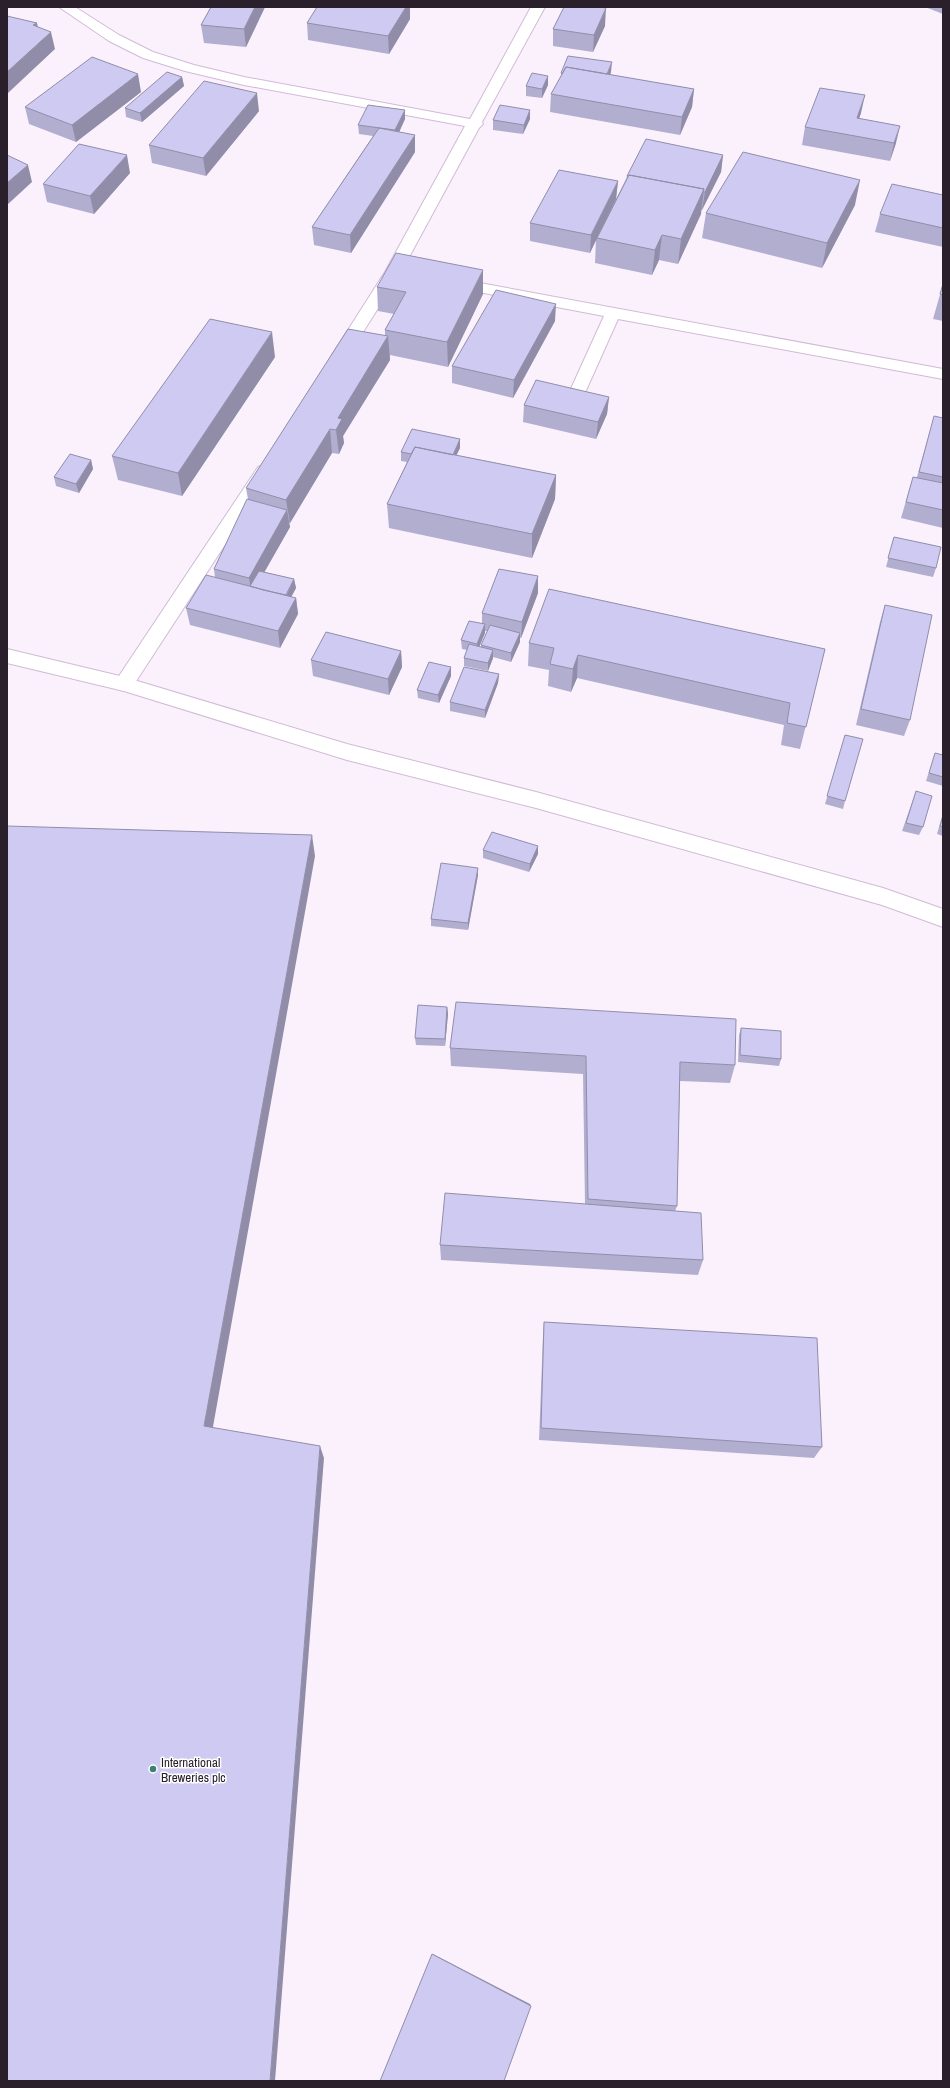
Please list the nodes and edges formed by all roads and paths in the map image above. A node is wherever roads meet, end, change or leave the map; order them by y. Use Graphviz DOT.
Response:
graph roads {
  1 [pos="66,7"];
  2 [pos="538,7"];
  3 [pos="476,124"];
  4 [pos="440,281"];
  5 [pos="613,313"];
  6 [pos="329,371"];
  7 [pos="943,374"];
  8 [pos="572,404"];
  9 [pos="274,456"];
  10 [pos="7,656"];
  11 [pos="124,684"];
  12 [pos="943,918"];
  1 -- 3 [label="street"];
  2 -- 3 [label="street"];
  3 -- 6 [label="street"];
  4 -- 5 [label="street"];
  5 -- 7 [label="street"];
  5 -- 8 [label="street"];
  9 -- 11 [label="street"];
  10 -- 11 [label="street"];
  11 -- 12 [label="street"];
}
